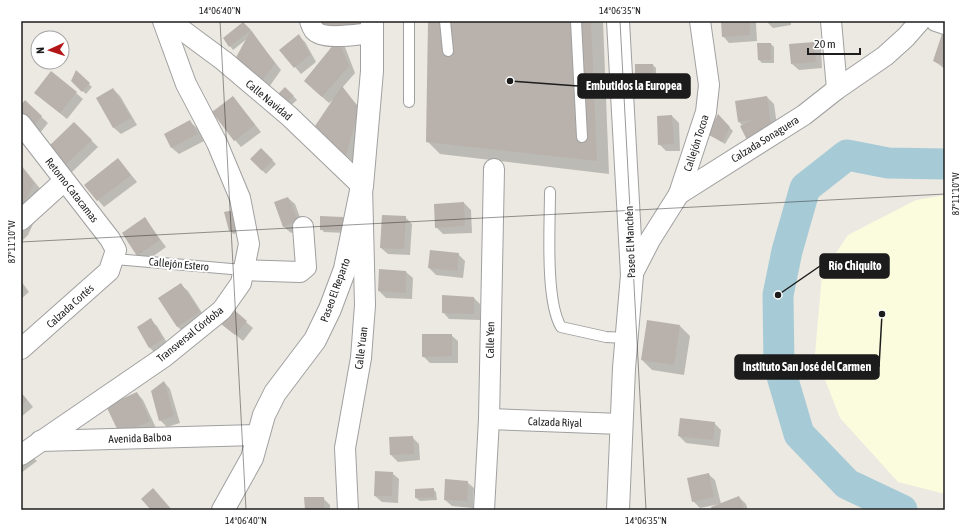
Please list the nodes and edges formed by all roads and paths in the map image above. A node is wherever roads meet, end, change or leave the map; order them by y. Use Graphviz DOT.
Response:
graph roads {
  1 [pos="163,21"];
  2 [pos="170,21"];
  3 [pos="310,21"];
  4 [pos="410,21"];
  5 [pos="445,21"];
  6 [pos="576,21"];
  7 [pos="618,21"];
  8 [pos="700,21"];
  9 [pos="830,21"];
  10 [pos="920,21"];
  11 [pos="936,21"];
  12 [pos="945,24"];
  13 [pos="372,27"];
  14 [pos="448,51"];
  15 [pos="837,89"];
  16 [pos="409,102"];
  17 [pos="21,124"];
  18 [pos="582,137"];
  19 [pos="494,169"];
  20 [pos="64,181"];
  21 [pos="362,186"];
  22 [pos="550,192"];
  23 [pos="679,194"];
  24 [pos="21,220"];
  25 [pos="303,226"];
  26 [pos="115,259"];
  27 [pos="243,270"];
  28 [pos="632,275"];
  29 [pos="627,338"];
  30 [pos="21,349"];
  31 [pos="488,419"];
  32 [pos="621,424"];
  33 [pos="258,435"];
  34 [pos="21,440"];
  35 [pos="41,441"];
  36 [pos="21,455"];
  37 [pos="223,510"];
  38 [pos="348,510"];
  39 [pos="484,510"];
  40 [pos="618,510"];
  1 -- 27 [label="street, Transversal Córdoba"];
  2 -- 21 [label="street, Calle Navidad"];
  3 -- 13 [label="street"];
  4 -- 16 [label="lane"];
  5 -- 14 [label="lane"];
  6 -- 18 [label="lane"];
  7 -- 28 [label="street, Paseo El Manchén"];
  8 -- 23 [label="street, Callejón Tocoa"];
  9 -- 15 [label="street"];
  10 -- 15 [label="street, Calzada Sonaguera"];
  11 -- 12 [label="street"];
  13 -- 21 [label="street, Paseo El Reparto"];
  15 -- 23 [label="street, Calzada Sonaguera"];
  17 -- 20 [label="street, Retorno Catacamas"];
  19 -- 31 [label="street, Calle Yen"];
  20 -- 24 [label="street"];
  20 -- 26 [label="street, Retorno Catacamas"];
  21 -- 33 [label="street, Paseo El Reparto"];
  21 -- 38 [label="street, Calle Yuan"];
  22 -- 29 [label="lane"];
  23 -- 28 [label="street, Calzada Sonaguera"];
  25 -- 27 [label="street"];
  26 -- 27 [label="lane, Callejón Estero"];
  26 -- 30 [label="street, Calzada Cortés"];
  27 -- 35 [label="street, Transversal Córdoba"];
  28 -- 29 [label="street, Paseo El Manchén"];
  29 -- 32 [label="street, Paseo El Manchén"];
  31 -- 32 [label="street, Calzada Riyal"];
  31 -- 39 [label="street, Calle Yen"];
  32 -- 40 [label="street, Paseo El Manchén"];
  33 -- 35 [label="street, Avenida Balboa"];
  33 -- 37 [label="street, Paseo El Reparto"];
  34 -- 35 [label="street, Avenida Balboa"];
  35 -- 36 [label="street, Transversal Córdoba"];
}
